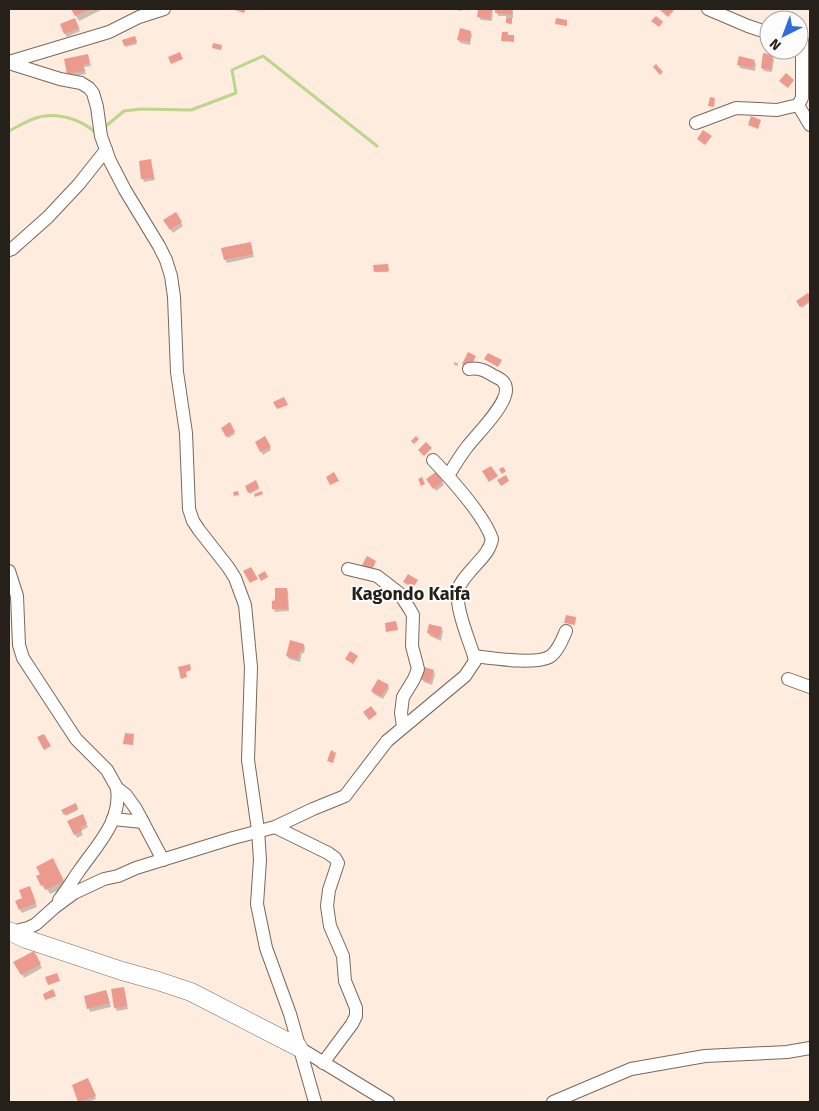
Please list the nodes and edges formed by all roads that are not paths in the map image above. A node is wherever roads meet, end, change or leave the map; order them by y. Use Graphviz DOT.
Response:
graph roads {
  1 [pos="164,9"];
  2 [pos="708,9"];
  3 [pos="759,30"];
  4 [pos="803,60"];
  5 [pos="9,63"];
  6 [pos="798,105"];
  7 [pos="696,123"];
  8 [pos="810,125"];
  9 [pos="106,150"];
  10 [pos="9,250"];
  11 [pos="469,369"];
  12 [pos="433,460"];
  13 [pos="448,476"];
  14 [pos="348,569"];
  15 [pos="9,571"];
  16 [pos="566,631"];
  17 [pos="474,656"];
  18 [pos="788,679"];
  19 [pos="810,687"];
  20 [pos="403,726"];
  21 [pos="117,788"];
  22 [pos="113,819"];
  23 [pos="143,822"];
  24 [pos="274,827"];
  25 [pos="258,830"];
  26 [pos="163,860"];
  27 [pos="55,907"];
  28 [pos="10,931"];
  29 [pos="298,1047"];
  30 [pos="810,1048"];
  31 [pos="323,1063"];
  32 [pos="315,1102"];
  33 [pos="388,1102"];
  34 [pos="553,1102"];
  1 -- 5 [label="street"];
  2 -- 3 [label="street"];
  4 -- 6 [label="street"];
  5 -- 9 [label="street"];
  6 -- 7 [label="street"];
  6 -- 8 [label="street"];
  9 -- 10 [label="street"];
  9 -- 25 [label="street"];
  11 -- 13 [label="street"];
  12 -- 13 [label="street"];
  13 -- 17 [label="street"];
  14 -- 20 [label="street"];
  15 -- 21 [label="street"];
  16 -- 17 [label="street"];
  17 -- 20 [label="street"];
  18 -- 19 [label="street"];
  20 -- 24 [label="street"];
  21 -- 22 [label="street"];
  21 -- 23 [label="street"];
  22 -- 23 [label="street"];
  22 -- 27 [label="street"];
  23 -- 26 [label="street"];
  24 -- 25 [label="street"];
  24 -- 31 [label="street"];
  25 -- 26 [label="street"];
  25 -- 29 [label="street"];
  26 -- 27 [label="street"];
  27 -- 28 [label="street"];
  28 -- 29 [label="street"];
  29 -- 31 [label="street"];
  29 -- 32 [label="street"];
  30 -- 34 [label="street"];
  31 -- 33 [label="street"];
}
